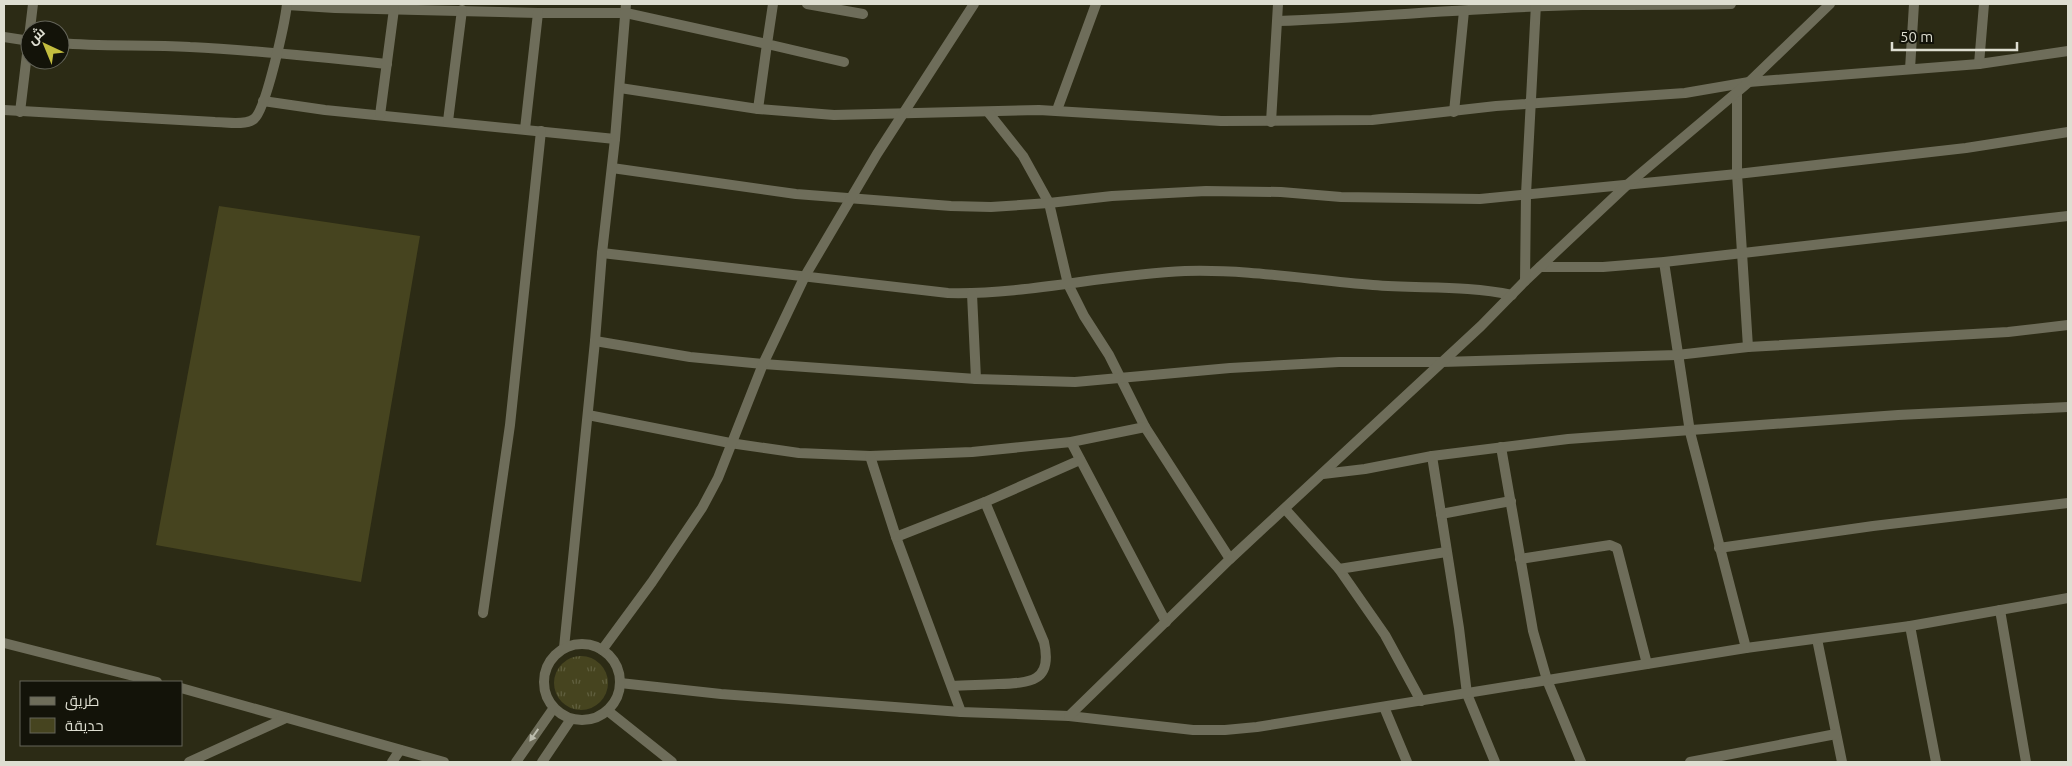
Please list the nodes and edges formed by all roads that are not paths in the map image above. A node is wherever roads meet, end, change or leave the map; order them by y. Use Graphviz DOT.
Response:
graph roads {
  1 [pos="33,4"];
  2 [pos="773,4"];
  3 [pos="807,4"];
  4 [pos="974,4"];
  5 [pos="1096,4"];
  6 [pos="1278,4"];
  7 [pos="1731,4"];
  8 [pos="1830,4"];
  9 [pos="1914,4"];
  10 [pos="1984,4"];
  11 [pos="287,5"];
  12 [pos="1536,5"];
  13 [pos="626,8"];
  14 [pos="394,9"];
  15 [pos="462,10"];
  16 [pos="1464,11"];
  17 [pos="538,13"];
  18 [pos="863,14"];
  19 [pos="31,20"];
  20 [pos="1278,21"];
  21 [pos="4,37"];
  22 [pos="20,39"];
  23 [pos="70,44"];
  24 [pos="767,44"];
  25 [pos="2068,51"];
  26 [pos="278,52"];
  27 [pos="844,62"];
  28 [pos="387,64"];
  29 [pos="1979,64"];
  30 [pos="25,70"];
  31 [pos="1910,70"];
  32 [pos="1749,82"];
  33 [pos="620,88"];
  34 [pos="1736,92"];
  35 [pos="263,101"];
  36 [pos="1530,104"];
  37 [pos="758,109"];
  38 [pos="4,110"];
  39 [pos="1057,110"];
  40 [pos="20,112"];
  41 [pos="988,112"];
  42 [pos="1454,112"];
  43 [pos="902,114"];
  44 [pos="380,115"];
  45 [pos="448,121"];
  46 [pos="1271,122"];
  47 [pos="525,129"];
  48 [pos="541,131"];
  49 [pos="2068,132"];
  50 [pos="615,139"];
  51 [pos="612,168"];
  52 [pos="1737,174"];
  53 [pos="1627,185"];
  54 [pos="1526,194"];
  55 [pos="849,199"];
  56 [pos="1049,203"];
  57 [pos="2068,216"];
  58 [pos="602,253"];
  59 [pos="1742,253"];
  60 [pos="1664,262"];
  61 [pos="1540,267"];
  62 [pos="806,276"];
  63 [pos="1525,281"];
  64 [pos="1068,284"];
  65 [pos="972,294"];
  66 [pos="1512,296"];
  67 [pos="2068,325"];
  68 [pos="595,341"];
  69 [pos="1748,347"];
  70 [pos="1677,355"];
  71 [pos="1442,362"];
  72 [pos="763,364"];
  73 [pos="976,379"];
  74 [pos="1120,379"];
  75 [pos="2068,407"];
  76 [pos="588,415"];
  77 [pos="1145,426"];
  78 [pos="1690,432"];
  79 [pos="1071,442"];
  80 [pos="730,443"];
  81 [pos="1501,447"];
  82 [pos="870,456"];
  83 [pos="1432,456"];
  84 [pos="1080,460"];
  85 [pos="1323,474"];
  86 [pos="1511,501"];
  87 [pos="985,502"];
  88 [pos="2068,503"];
  89 [pos="1285,508"];
  90 [pos="1441,514"];
  91 [pos="896,537"];
  92 [pos="1719,548"];
  93 [pos="1446,552"];
  94 [pos="1520,558"];
  95 [pos="1230,559"];
  96 [pos="1339,569"];
  97 [pos="2068,598"];
  98 [pos="2000,610"];
  99 [pos="483,613"];
  100 [pos="1166,622"];
  101 [pos="1910,626"];
  102 [pos="1818,639"];
  103 [pos="4,643"];
  104 [pos="564,648"];
  105 [pos="1746,648"];
  106 [pos="602,650"];
  107 [pos="1647,664"];
  108 [pos="1547,680"];
  109 [pos="153,681"];
  110 [pos="620,683"];
  111 [pos="952,686"];
  112 [pos="182,688"];
  113 [pos="1467,694"];
  114 [pos="1421,701"];
  115 [pos="1384,707"];
  116 [pos="553,709"];
  117 [pos="608,711"];
  118 [pos="961,712"];
  119 [pos="1069,716"];
  120 [pos="286,718"];
  121 [pos="571,719"];
  122 [pos="1836,734"];
  123 [pos="400,750"];
  124 [pos="203,759"];
  125 [pos="189,762"];
  126 [pos="392,762"];
  127 [pos="444,762"];
  128 [pos="516,762"];
  129 [pos="542,762"];
  130 [pos="672,762"];
  131 [pos="1407,762"];
  132 [pos="1495,762"];
  133 [pos="1581,762"];
  134 [pos="1690,762"];
  135 [pos="1842,762"];
  136 [pos="1936,762"];
  137 [pos="2026,762"];
  1 -- 19 [label="street"];
  2 -- 24 [label="street"];
  3 -- 18 [label="street"];
  4 -- 43 [label="street"];
  5 -- 39 [label="street"];
  6 -- 20 [label="street"];
  7 -- 12 [label="street"];
  8 -- 32 [label="street"];
  9 -- 31 [label="street"];
  10 -- 29 [label="street"];
  11 -- 14 [label="street"];
  11 -- 26 [label="street"];
  12 -- 16 [label="street"];
  12 -- 36 [label="street"];
  13 -- 17 [label="street"];
  13 -- 24 [label="street"];
  13 -- 33 [label="street"];
  14 -- 15 [label="street"];
  14 -- 28 [label="street"];
  15 -- 17 [label="street"];
  15 -- 45 [label="street"];
  16 -- 20 [label="street"];
  16 -- 42 [label="street"];
  17 -- 47 [label="street"];
  20 -- 46 [label="street"];
  21 -- 22 [label="street"];
  23 -- 26 [label="street"];
  24 -- 27 [label="street"];
  24 -- 37 [label="street"];
  25 -- 29 [label="street"];
  26 -- 28 [label="street"];
  26 -- 35 [label="street"];
  28 -- 44 [label="street"];
  29 -- 31 [label="street"];
  30 -- 40 [label="street"];
  31 -- 32 [label="street"];
  32 -- 34 [label="street"];
  32 -- 36 [label="street"];
  33 -- 37 [label="street"];
  33 -- 50 [label="street"];
  34 -- 52 [label="street"];
  34 -- 53 [label="street"];
  35 -- 40 [label="street"];
  35 -- 44 [label="street"];
  36 -- 42 [label="street"];
  36 -- 54 [label="street"];
  37 -- 43 [label="street"];
  38 -- 40 [label="street"];
  39 -- 41 [label="street"];
  39 -- 46 [label="street"];
  41 -- 43 [label="street"];
  41 -- 56 [label="street"];
  42 -- 46 [label="street"];
  43 -- 55 [label="street"];
  44 -- 45 [label="street"];
  45 -- 47 [label="street"];
  47 -- 48 [label="street"];
  48 -- 50 [label="street"];
  48 -- 99 [label="street"];
  49 -- 52 [label="street"];
  50 -- 51 [label="street"];
  51 -- 55 [label="street"];
  51 -- 58 [label="street"];
  52 -- 53 [label="street"];
  52 -- 59 [label="street"];
  53 -- 54 [label="street"];
  53 -- 61 [label="street"];
  54 -- 56 [label="street"];
  54 -- 63 [label="street"];
  55 -- 56 [label="street"];
  55 -- 62 [label="street"];
  56 -- 64 [label="street"];
  57 -- 59 [label="street"];
  58 -- 62 [label="street"];
  58 -- 68 [label="street"];
  59 -- 60 [label="street"];
  59 -- 69 [label="street"];
  60 -- 61 [label="street"];
  60 -- 70 [label="street"];
  61 -- 63 [label="street"];
  62 -- 65 [label="street"];
  62 -- 72 [label="street"];
  63 -- 66 [label="street"];
  64 -- 65 [label="street"];
  64 -- 66 [label="street"];
  64 -- 74 [label="street"];
  65 -- 73 [label="street"];
  66 -- 71 [label="street"];
  67 -- 69 [label="street"];
  68 -- 72 [label="street"];
  68 -- 76 [label="street"];
  69 -- 70 [label="street"];
  70 -- 71 [label="street"];
  70 -- 78 [label="street"];
  71 -- 74 [label="street"];
  71 -- 85 [label="street"];
  72 -- 73 [label="street"];
  72 -- 80 [label="street"];
  73 -- 74 [label="street"];
  74 -- 77 [label="street"];
  75 -- 78 [label="street"];
  76 -- 80 [label="street"];
  76 -- 104 [label="street"];
  77 -- 79 [label="street"];
  77 -- 95 [label="street"];
  78 -- 81 [label="street"];
  78 -- 92 [label="street"];
  79 -- 82 [label="street"];
  79 -- 84 [label="street"];
  80 -- 82 [label="street"];
  80 -- 106 [label="street"];
  81 -- 83 [label="street"];
  81 -- 86 [label="street"];
  82 -- 91 [label="street"];
  83 -- 85 [label="street"];
  83 -- 90 [label="street"];
  84 -- 87 [label="street"];
  84 -- 100 [label="street"];
  85 -- 89 [label="street"];
  86 -- 90 [label="street"];
  86 -- 94 [label="street"];
  87 -- 91 [label="street"];
  87 -- 111 [label="street"];
  88 -- 92 [label="street"];
  89 -- 95 [label="street"];
  89 -- 96 [label="street"];
  90 -- 93 [label="street"];
  91 -- 111 [label="street"];
  92 -- 105 [label="street"];
  93 -- 96 [label="street"];
  93 -- 113 [label="street"];
  94 -- 107 [label="street"];
  94 -- 108 [label="street"];
  95 -- 100 [label="street"];
  96 -- 114 [label="street"];
  97 -- 98 [label="street"];
  98 -- 101 [label="street"];
  98 -- 137 [label="street"];
  100 -- 119 [label="street"];
  101 -- 102 [label="street"];
  101 -- 136 [label="street"];
  102 -- 105 [label="street"];
  102 -- 122 [label="street"];
  103 -- 109 [label="street"];
  104 -- 106 [label="street"];
  104 -- 116 [label="street"];
  105 -- 107 [label="street"];
  106 -- 110 [label="street"];
  107 -- 108 [label="street"];
  108 -- 113 [label="street"];
  108 -- 133 [label="street"];
  110 -- 117 [label="street"];
  110 -- 118 [label="street"];
  111 -- 118 [label="street"];
  112 -- 120 [label="street"];
  113 -- 114 [label="street"];
  113 -- 132 [label="street"];
  114 -- 115 [label="street"];
  115 -- 119 [label="street"];
  115 -- 131 [label="street"];
  116 -- 121 [label="street"];
  116 -- 128 [label="street, one-way"];
  117 -- 121 [label="street"];
  117 -- 130 [label="street"];
  118 -- 119 [label="street"];
  120 -- 123 [label="street"];
  120 -- 124 [label="street"];
  121 -- 129 [label="street"];
  122 -- 134 [label="street"];
  122 -- 135 [label="street"];
  123 -- 126 [label="street"];
  123 -- 127 [label="street"];
  124 -- 125 [label="street"];
}
